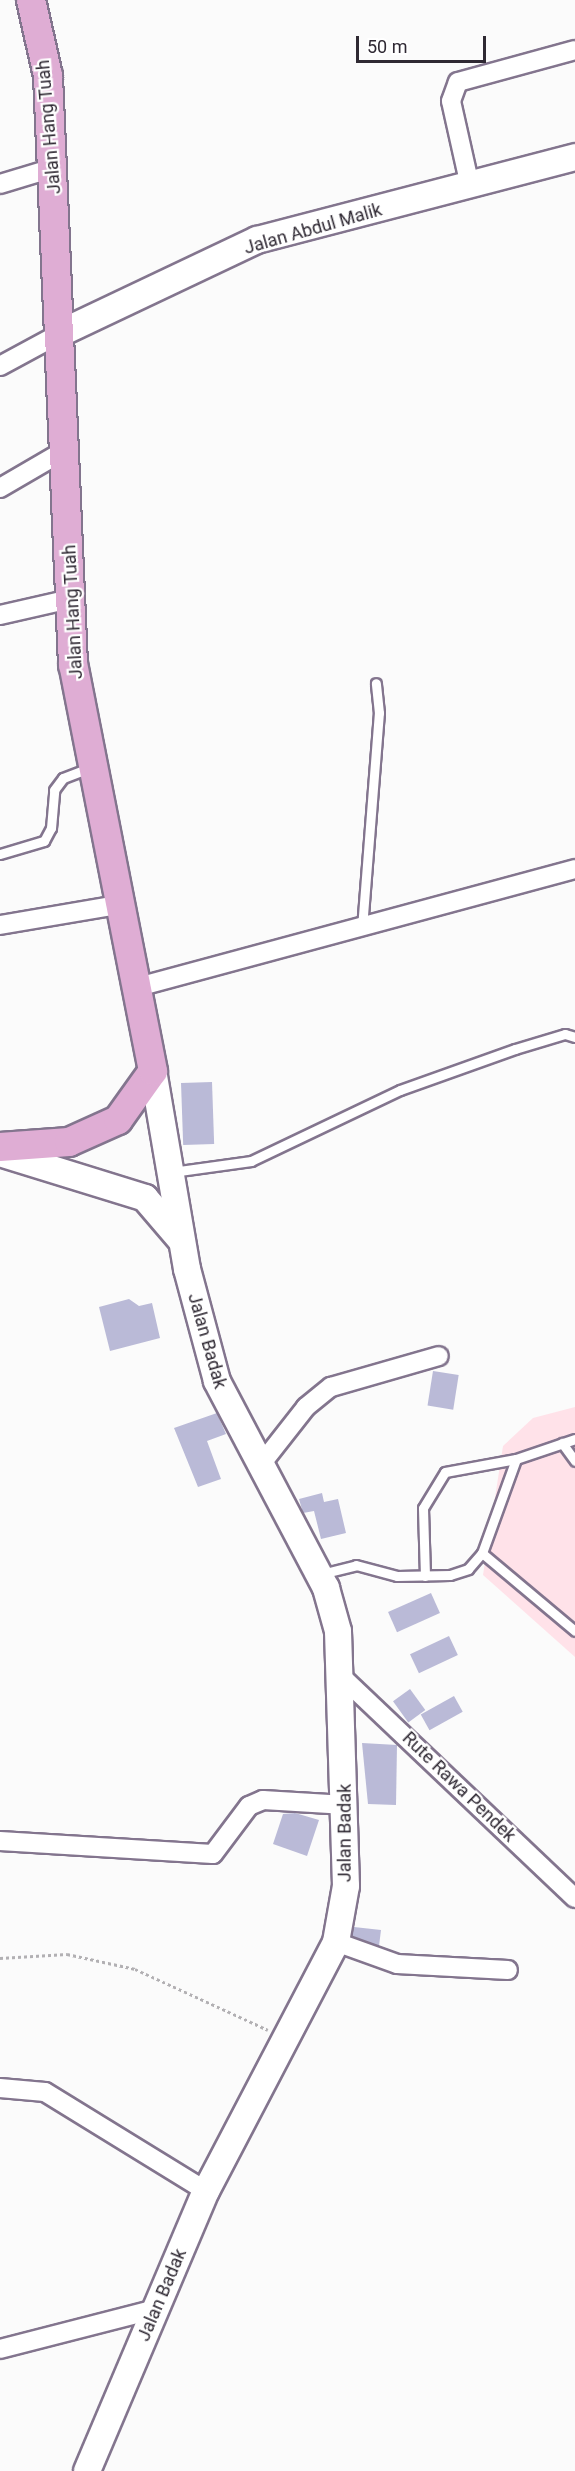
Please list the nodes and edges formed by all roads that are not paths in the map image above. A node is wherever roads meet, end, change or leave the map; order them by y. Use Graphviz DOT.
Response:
graph roads {
  1 [pos="32,0"];
  2 [pos="575,51"];
  3 [pos="575,157"];
  4 [pos="53,168"];
  5 [pos="0,184"];
  6 [pos="471,186"];
  7 [pos="63,332"];
  8 [pos="0,366"];
  9 [pos="67,449"];
  10 [pos="0,488"];
  11 [pos="70,599"];
  12 [pos="0,615"];
  13 [pos="376,683"];
  14 [pos="91,767"];
  15 [pos="0,854"];
  16 [pos="575,869"];
  17 [pos="118,905"];
  18 [pos="0,925"];
  19 [pos="362,928"];
  20 [pos="134,988"];
  21 [pos="575,1037"];
  22 [pos="153,1071"];
  23 [pos="0,1147"];
  24 [pos="0,1153"];
  25 [pos="171,1172"];
  26 [pos="182,1242"];
  27 [pos="439,1356"];
  28 [pos="575,1439"];
  29 [pos="562,1443"];
  30 [pos="516,1459"];
  31 [pos="575,1461"];
  32 [pos="259,1467"];
  33 [pos="482,1553"];
  34 [pos="318,1575"];
  35 [pos="425,1576"];
  36 [pos="575,1631"];
  37 [pos="342,1677"];
  38 [pos="346,1805"];
  39 [pos="0,1841"];
  40 [pos="575,1898"];
  41 [pos="336,1942"];
  42 [pos="508,1970"];
  43 [pos="0,2088"];
  44 [pos="206,2191"];
  45 [pos="156,2309"];
  46 [pos="0,2349"];
  47 [pos="87,2471"];
  1 -- 4 [label="main road, Jalan Hang Tuah"];
  2 -- 6 [label="street"];
  3 -- 6 [label="street, Jalan Abdul Malik"];
  4 -- 5 [label="street"];
  4 -- 7 [label="main road, Jalan Hang Tuah"];
  6 -- 7 [label="street, Jalan Abdul Malik"];
  7 -- 8 [label="street"];
  7 -- 9 [label="main road, Jalan Hang Tuah"];
  9 -- 10 [label="street"];
  9 -- 11 [label="main road, Jalan Hang Tuah"];
  11 -- 12 [label="street"];
  11 -- 14 [label="main road, Jalan Hang Tuah"];
  13 -- 19 [label="lane"];
  14 -- 15 [label="lane"];
  14 -- 17 [label="main road, Jalan Hang Tuah"];
  16 -- 19 [label="street"];
  17 -- 18 [label="street"];
  17 -- 20 [label="main road, Jalan Hang Tuah"];
  19 -- 20 [label="street"];
  20 -- 22 [label="main road, Jalan Hang Tuah"];
  21 -- 25 [label="lane"];
  22 -- 23 [label="main road"];
  22 -- 25 [label="street, Jalan Badak"];
  24 -- 26 [label="street"];
  25 -- 26 [label="street, Jalan Badak"];
  26 -- 32 [label="street, Jalan Badak"];
  27 -- 32 [label="street"];
  28 -- 29 [label="lane"];
  29 -- 30 [label="lane"];
  29 -- 31 [label="lane"];
  30 -- 33 [label="lane"];
  30 -- 35 [label="lane"];
  32 -- 34 [label="street, Jalan Badak"];
  33 -- 35 [label="lane"];
  33 -- 36 [label="lane"];
  34 -- 35 [label="lane"];
  34 -- 37 [label="street, Jalan Badak"];
  37 -- 38 [label="street, Jalan Badak"];
  37 -- 40 [label="street, Rute Rawa Pendek"];
  38 -- 39 [label="street"];
  38 -- 41 [label="street, Jalan Badak"];
  41 -- 42 [label="street"];
  41 -- 44 [label="street, Jalan Badak"];
  43 -- 44 [label="street"];
  44 -- 45 [label="street, Jalan Badak"];
  45 -- 46 [label="street"];
  45 -- 47 [label="street, Jalan Badak"];
}
